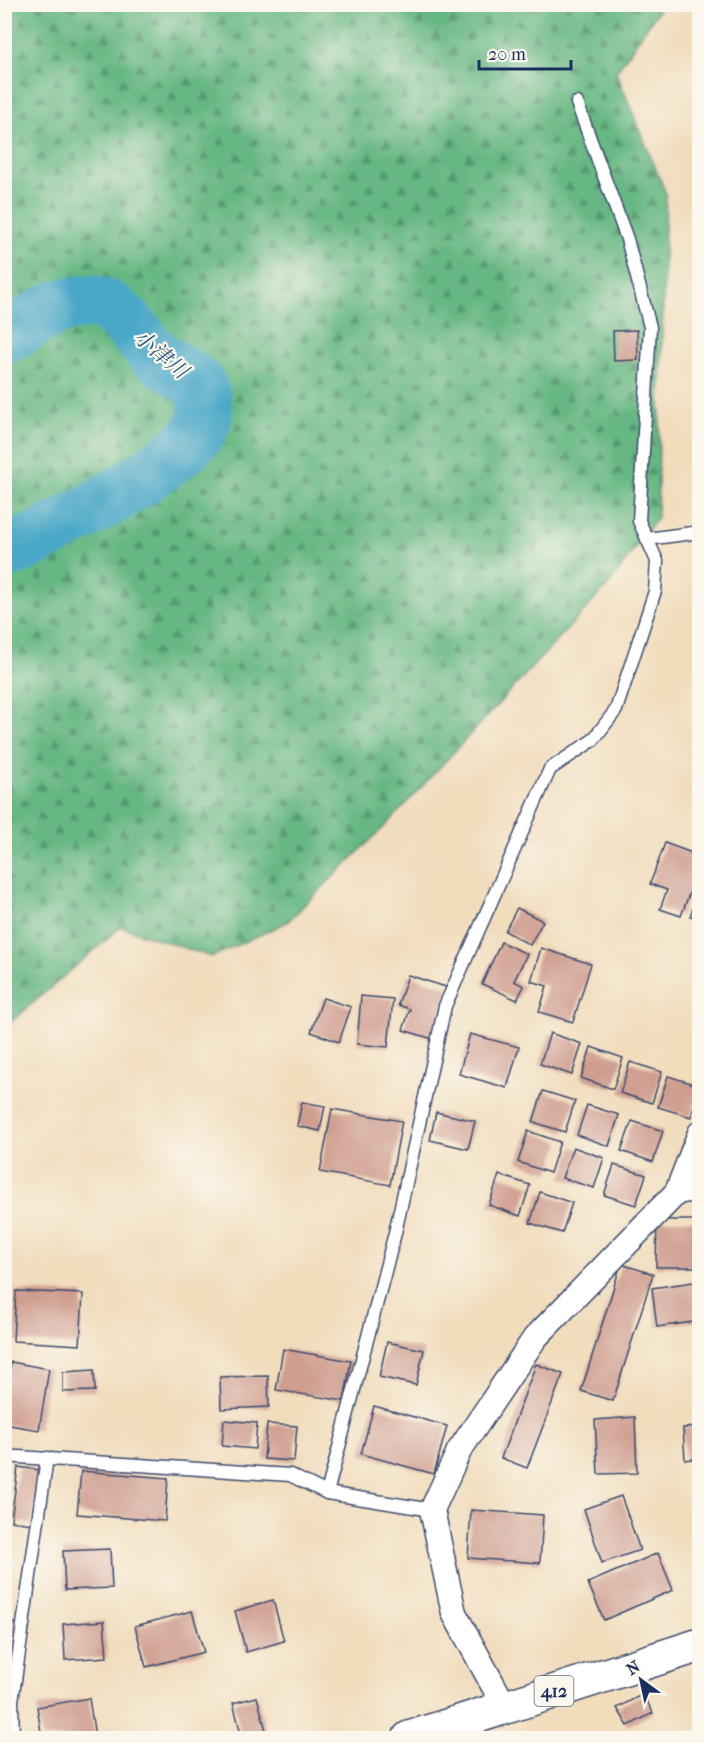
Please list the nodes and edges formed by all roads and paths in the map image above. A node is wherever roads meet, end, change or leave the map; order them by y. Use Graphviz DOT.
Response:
graph roads {
  1 [pos="577,103"];
  2 [pos="699,532"];
  3 [pos="647,539"];
  4 [pos="699,1133"];
  5 [pos="688,1190"];
  6 [pos="4,1456"];
  7 [pos="47,1458"];
  8 [pos="327,1493"];
  9 [pos="432,1510"];
  10 [pos="699,1645"];
  11 [pos="505,1707"];
  12 [pos="12,1738"];
  13 [pos="409,1738"];
  1 -- 3 [label="lane"];
  2 -- 3 [label="lane"];
  3 -- 8 [label="lane"];
  4 -- 5 [label="street"];
  5 -- 9 [label="street"];
  6 -- 7 [label="lane"];
  7 -- 8 [label="lane"];
  7 -- 12 [label="lane"];
  8 -- 9 [label="lane"];
  9 -- 11 [label="street"];
  10 -- 11 [label="highway, 412"];
  11 -- 13 [label="highway, 412"];
}
